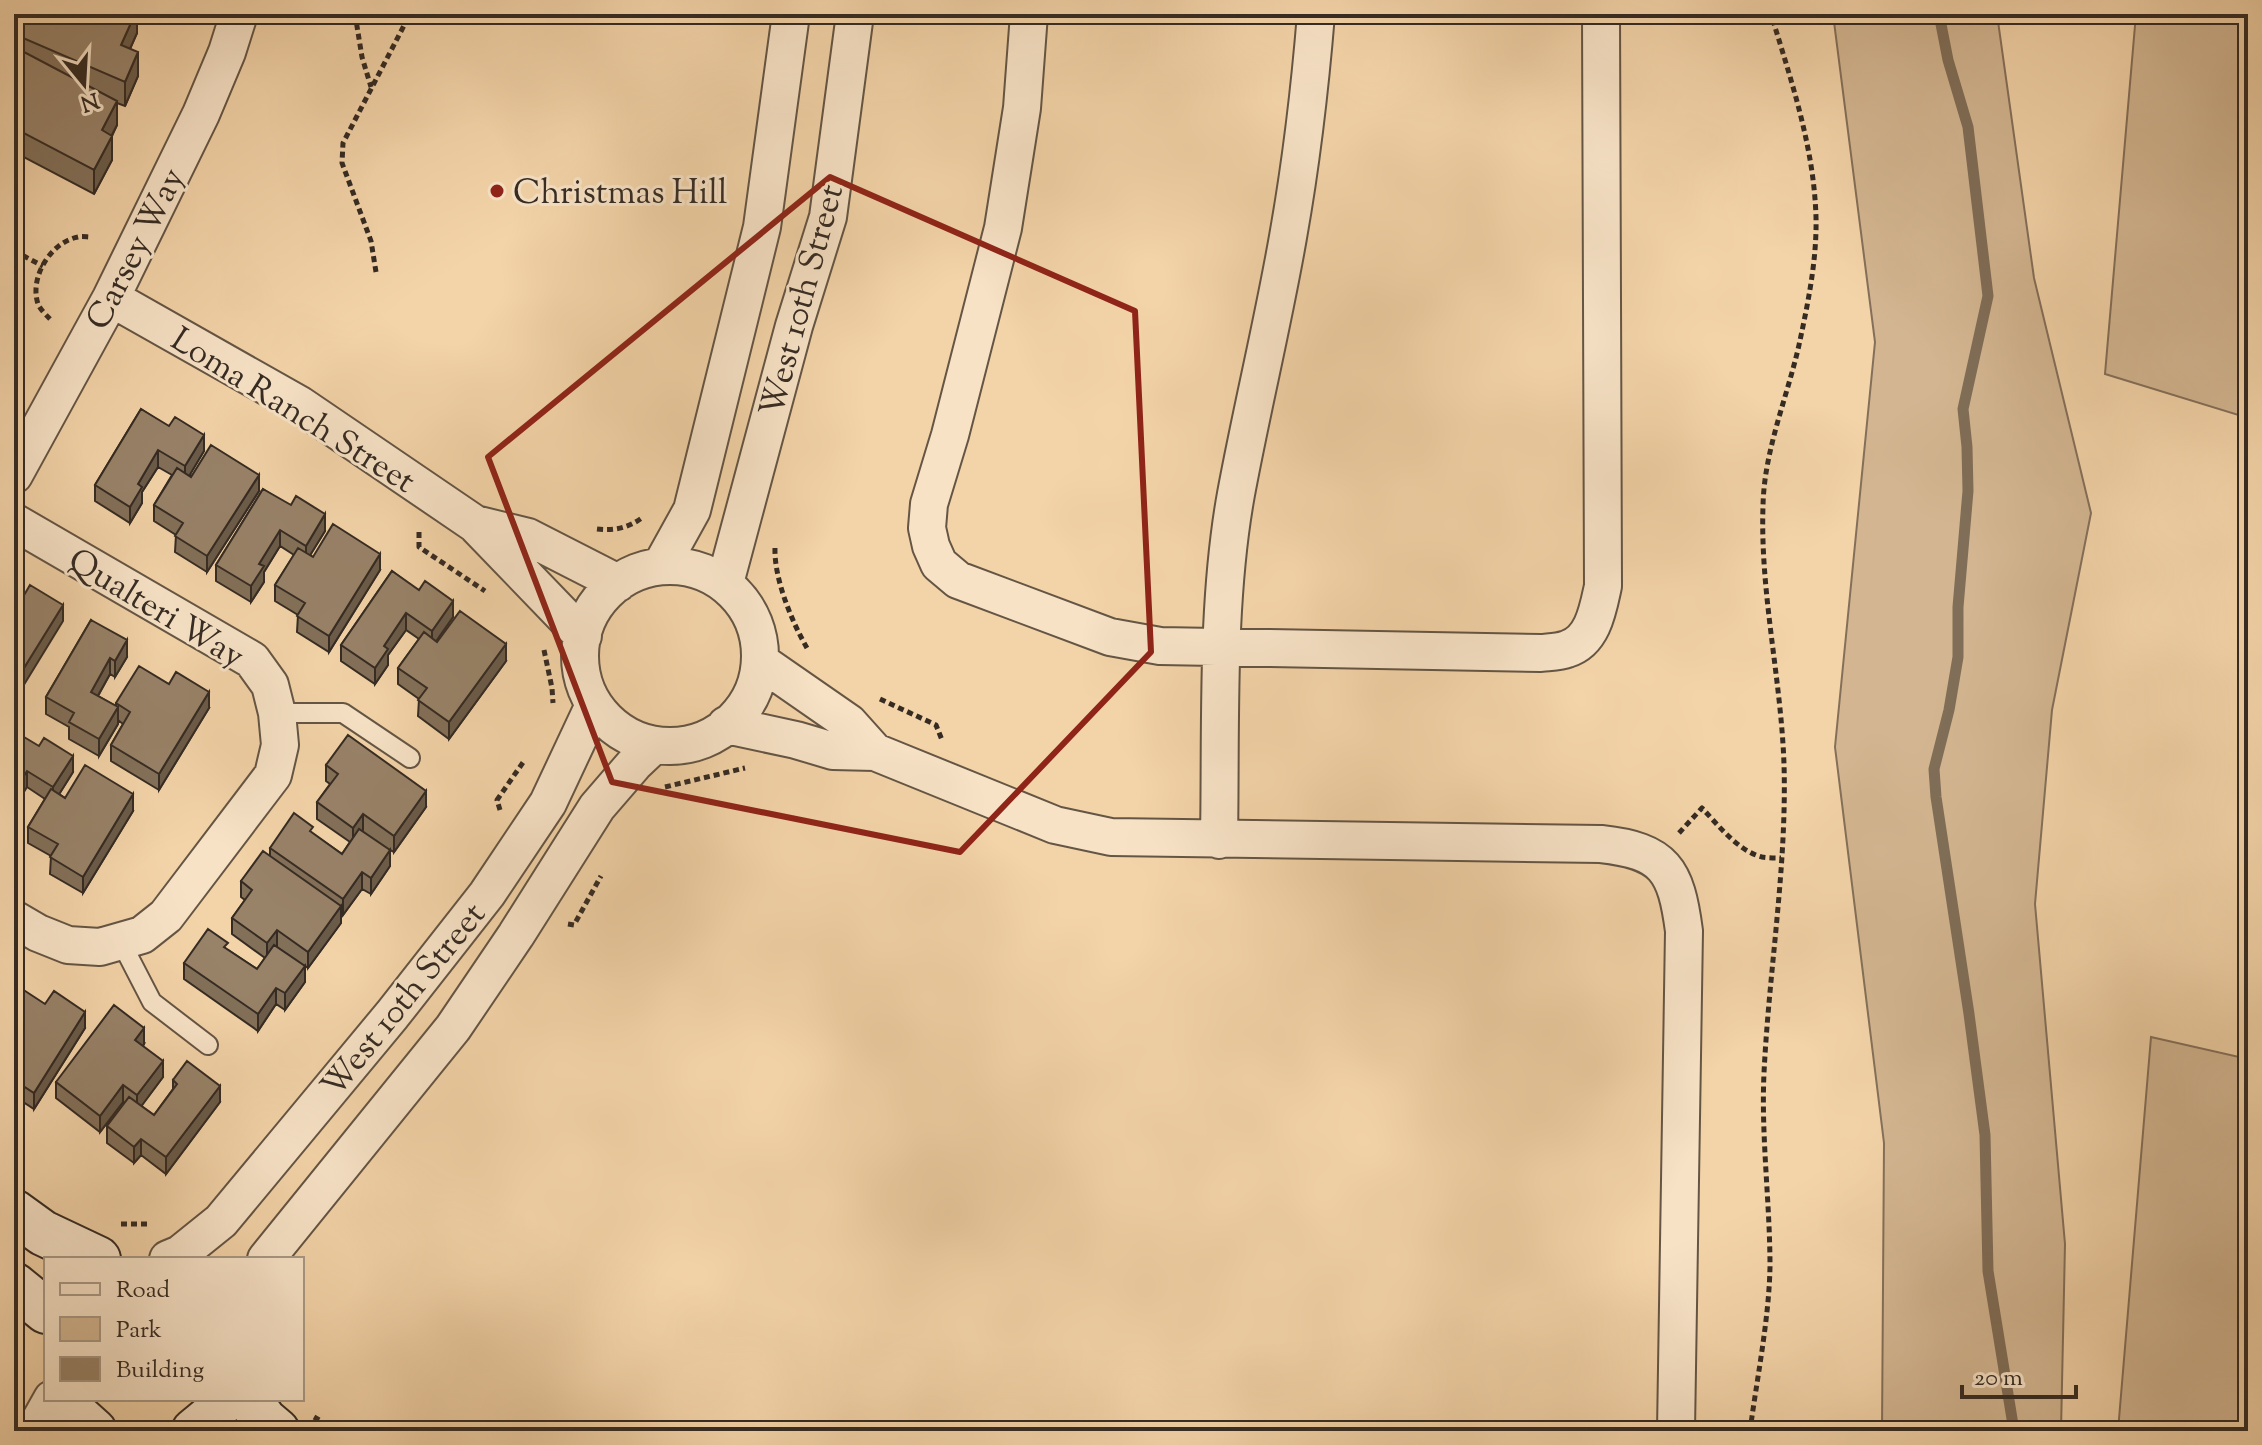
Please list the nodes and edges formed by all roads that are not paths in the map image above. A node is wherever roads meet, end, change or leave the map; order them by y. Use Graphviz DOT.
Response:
graph roads {
  1 [pos="239,14"];
  2 [pos="791,14"];
  3 [pos="855,14"];
  4 [pos="1029,14"];
  5 [pos="1316,14"];
  6 [pos="1601,14"];
  7 [pos="111,298"];
  8 [pos="14,475"];
  9 [pos="14,522"];
  10 [pos="475,524"];
  11 [pos="661,566"];
  12 [pos="618,583"];
  13 [pos="725,583"];
  14 [pos="583,636"];
  15 [pos="1222,649"];
  16 [pos="761,662"];
  17 [pos="594,705"];
  18 [pos="277,713"];
  19 [pos="726,725"];
  20 [pos="654,745"];
  21 [pos="875,752"];
  22 [pos="410,758"];
  23 [pos="1219,840"];
  24 [pos="14,919"];
  25 [pos="121,942"];
  26 [pos="208,1045"];
  27 [pos="14,1212"];
  28 [pos="105,1241"];
  29 [pos="173,1257"];
  30 [pos="268,1257"];
  31 [pos="14,1285"];
  32 [pos="44,1309"];
  33 [pos="51,1401"];
  34 [pos="67,1401"];
  35 [pos="222,1401"];
  36 [pos="250,1401"];
  37 [pos="34,1431"];
  38 [pos="94,1431"];
  39 [pos="194,1431"];
  40 [pos="277,1431"];
  41 [pos="1676,1431"];
  1 -- 7 [label="street, Carsey Way"];
  2 -- 11 [label="street, West 10th Street"];
  3 -- 13 [label="street, West 10th Street"];
  4 -- 15 [label="street"];
  5 -- 15 [label="street"];
  6 -- 15 [label="street"];
  7 -- 8 [label="street, Carsey Way"];
  7 -- 10 [label="street, Loma Ranch Street"];
  9 -- 18 [label="street, Qualteri Way"];
  10 -- 12 [label="street, Loma Ranch Street"];
  10 -- 14 [label="street, Loma Ranch Street"];
  11 -- 12 [label="street"];
  11 -- 13 [label="street"];
  12 -- 14 [label="street"];
  13 -- 16 [label="street"];
  14 -- 17 [label="street"];
  15 -- 23 [label="street"];
  16 -- 19 [label="street"];
  16 -- 21 [label="street"];
  17 -- 20 [label="street"];
  17 -- 29 [label="street, West 10th Street"];
  18 -- 22 [label="lane"];
  18 -- 25 [label="street, Qualteri Way"];
  19 -- 20 [label="street"];
  19 -- 21 [label="street"];
  20 -- 30 [label="street, West 10th Street"];
  21 -- 23 [label="street"];
  23 -- 41 [label="street"];
  24 -- 25 [label="street"];
  25 -- 26 [label="lane"];
  27 -- 28 [label="street"];
  31 -- 32 [label="street"];
  33 -- 37 [label="street"];
  34 -- 38 [label="street"];
  35 -- 39 [label="street"];
  36 -- 40 [label="street"];
}
